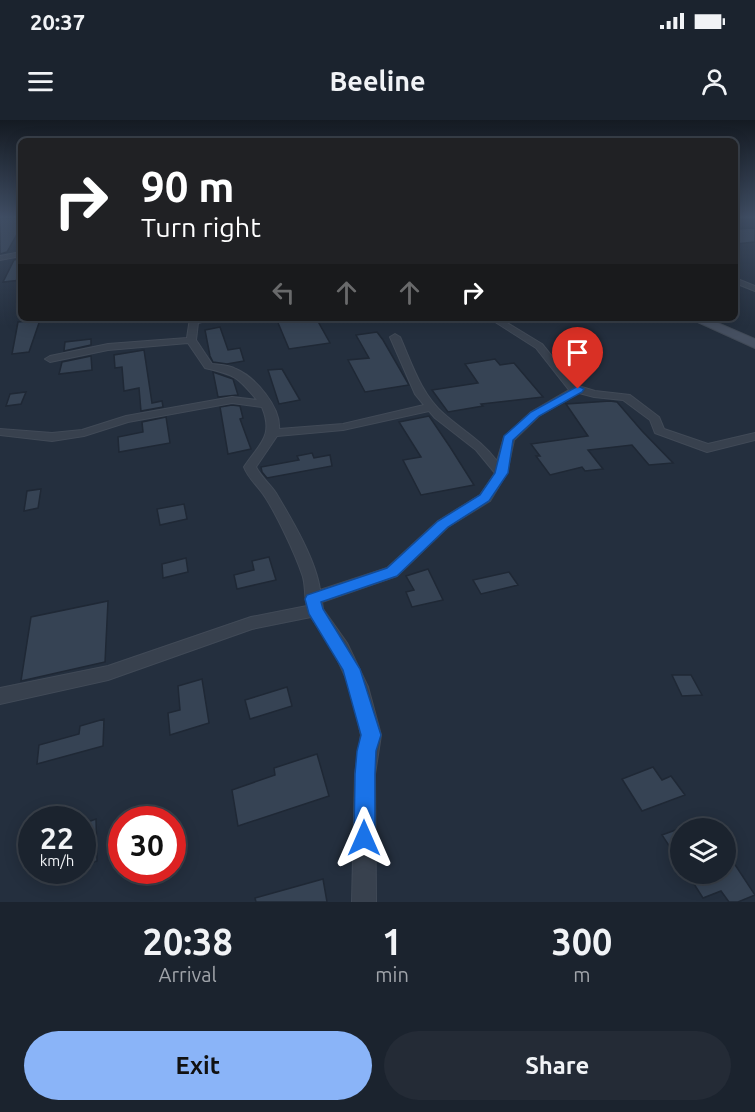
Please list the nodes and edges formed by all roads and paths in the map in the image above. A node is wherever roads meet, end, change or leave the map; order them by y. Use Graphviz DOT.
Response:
graph roads {
  1 [pos="17,252"];
  2 [pos="0,258"];
  3 [pos="738,282"];
  4 [pos="755,290"];
  5 [pos="194,321"];
  6 [pos="498,321"];
  7 [pos="702,321"];
  8 [pos="395,337"];
  9 [pos="191,340"];
  10 [pos="755,344"];
  11 [pos="50,359"];
  12 [pos="578,389"];
  13 [pos="266,404"];
  14 [pos="431,407"];
  15 [pos="0,432"];
  16 [pos="273,433"];
  17 [pos="755,436"];
  18 [pos="501,473"];
  19 [pos="314,604"];
  20 [pos="0,696"];
  21 [pos="364,902"];
  1 -- 2 [label="street"];
  3 -- 4 [label="street"];
  5 -- 9 [label="street"];
  6 -- 12 [label="street"];
  7 -- 10 [label="main road"];
  8 -- 14 [label="street"];
  9 -- 11 [label="street"];
  9 -- 13 [label="street"];
  12 -- 17 [label="street"];
  12 -- 18 [label="street"];
  13 -- 15 [label="street"];
  13 -- 16 [label="street"];
  14 -- 16 [label="street"];
  14 -- 18 [label="street"];
  16 -- 19 [label="street"];
  18 -- 19 [label="street"];
  19 -- 20 [label="street"];
  19 -- 21 [label="street"];
}
